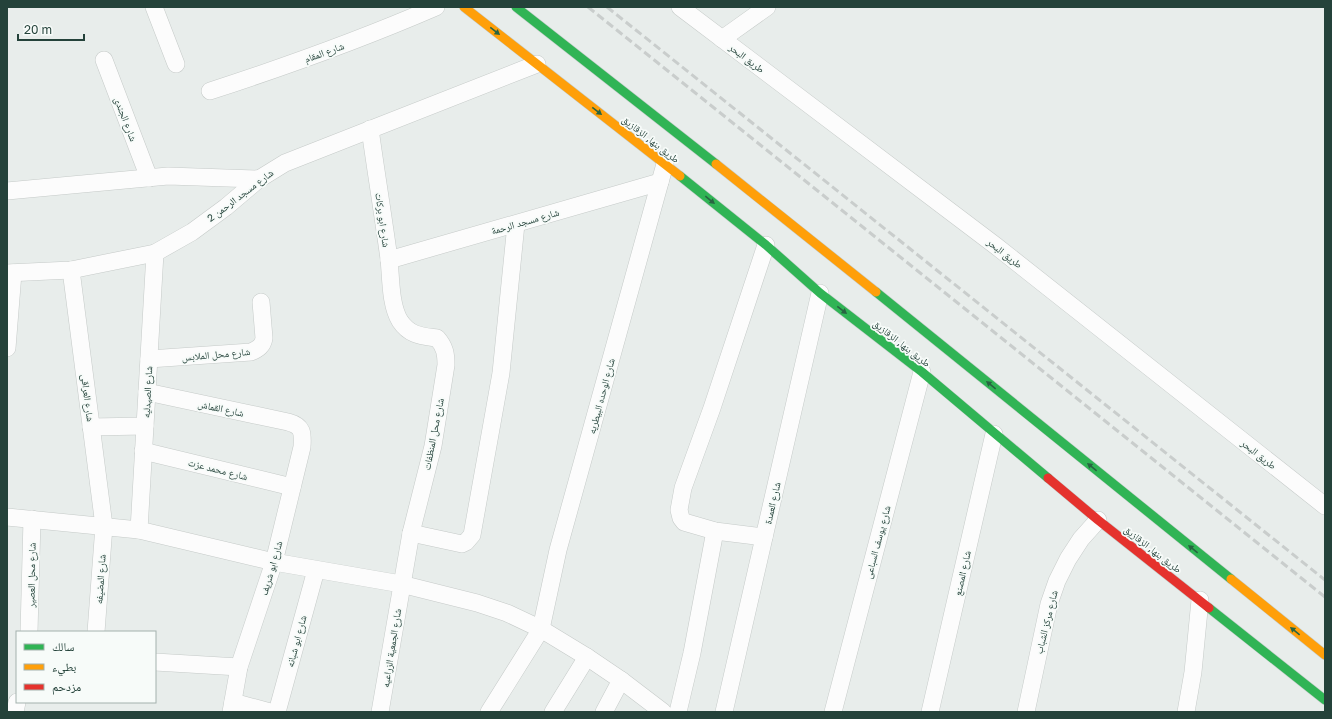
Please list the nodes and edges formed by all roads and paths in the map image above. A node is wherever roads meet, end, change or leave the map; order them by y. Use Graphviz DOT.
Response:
graph roads {
  1 [pos="154,7"];
  2 [pos="436,7"];
  3 [pos="464,7"];
  4 [pos="516,7"];
  5 [pos="680,7"];
  6 [pos="767,7"];
  7 [pos="722,39"];
  8 [pos="104,60"];
  9 [pos="176,64"];
  10 [pos="536,64"];
  11 [pos="210,91"];
  12 [pos="370,129"];
  13 [pos="715,162"];
  14 [pos="665,164"];
  15 [pos="707,173"];
  16 [pos="148,178"];
  17 [pos="259,179"];
  18 [pos="660,182"];
  19 [pos="7,191"];
  20 [pos="516,224"];
  21 [pos="766,245"];
  22 [pos="155,253"];
  23 [pos="389,260"];
  24 [pos="71,270"];
  25 [pos="10,273"];
  26 [pos="820,293"];
  27 [pos="261,302"];
  28 [pos="396,311"];
  29 [pos="7,348"];
  30 [pos="149,360"];
  31 [pos="922,372"];
  32 [pos="147,392"];
  33 [pos="295,424"];
  34 [pos="145,426"];
  35 [pos="91,427"];
  36 [pos="994,434"];
  37 [pos="143,451"];
  38 [pos="292,488"];
  39 [pos="1325,506"];
  40 [pos="7,516"];
  41 [pos="32,519"];
  42 [pos="1098,520"];
  43 [pos="104,526"];
  44 [pos="139,530"];
  45 [pos="715,531"];
  46 [pos="411,533"];
  47 [pos="764,538"];
  48 [pos="274,562"];
  49 [pos="316,570"];
  50 [pos="402,584"];
  51 [pos="1200,600"];
  52 [pos="541,629"];
  53 [pos="29,631"];
  54 [pos="96,631"];
  55 [pos="1325,655"];
  56 [pos="587,656"];
  57 [pos="156,662"];
  58 [pos="239,667"];
  59 [pos="621,680"];
  60 [pos="1325,700"];
  61 [pos="232,707"];
  62 [pos="270,712"];
  63 [pos="277,712"];
  64 [pos="380,712"];
  65 [pos="489,712"];
  66 [pos="553,712"];
  67 [pos="604,712"];
  68 [pos="663,712"];
  69 [pos="678,712"];
  70 [pos="724,712"];
  71 [pos="833,712"];
  72 [pos="930,712"];
  73 [pos="1026,712"];
  74 [pos="1186,712"];
  1 -- 9 [label="street"];
  2 -- 11 [label="street, شارع المقام"];
  3 -- 10 [label="highway, طريق بنها, الزقازيق, one-way"];
  4 -- 13 [label="highway, طريق بنها, الزقازيق"];
  5 -- 7 [label="street, طريق البحر"];
  6 -- 7 [label="street"];
  7 -- 39 [label="street, طريق البحر"];
  8 -- 16 [label="street, شارع الجندى"];
  10 -- 12 [label="street, شارع مسجد الرحمن 2"];
  10 -- 14 [label="highway, طريق بنها, الزقازيق, one-way"];
  12 -- 17 [label="street, شارع مسجد الرحمن 2"];
  12 -- 23 [label="street, شارع ابو بركات"];
  13 -- 15 [label="highway"];
  55 -- 13 [label="highway, طريق بنها, الزقازيق, one-way"];
  14 -- 18 [label="street, شارع الوحده البيطريه"];
  14 -- 21 [label="highway, طريق بنها, الزقازيق, one-way"];
  16 -- 17 [label="street"];
  16 -- 19 [label="street"];
  17 -- 22 [label="street, شارع مسجد الرحمن 2"];
  18 -- 20 [label="street, شارع مسجد الرحمة"];
  18 -- 52 [label="street, شارع الوحده البيطريه"];
  20 -- 23 [label="street, شارع مسجد الرحمة"];
  20 -- 46 [label="street"];
  21 -- 26 [label="highway, طريق بنها, الزقازيق"];
  21 -- 45 [label="street"];
  22 -- 24 [label="street, شارع مسجد الرحمن 2"];
  22 -- 30 [label="street, شارع الصيدليه"];
  23 -- 28 [label="street, شارع ابو بركات"];
  24 -- 25 [label="street, شارع مسجد الرحمن 2"];
  24 -- 35 [label="street, شارع العراقى"];
  25 -- 29 [label="street"];
  26 -- 31 [label="highway, طريق بنها, الزقازيق, one-way"];
  26 -- 47 [label="street, شارع العمدة"];
  27 -- 30 [label="street, شارع محل الملابس"];
  28 -- 46 [label="street, شارع محل المنظفات"];
  30 -- 32 [label="street, شارع الصيدليه"];
  31 -- 36 [label="highway, طريق بنها, الزقازيق"];
  31 -- 71 [label="street, شارع يوسف السباعى"];
  32 -- 33 [label="street, شارع القماش"];
  32 -- 34 [label="street, شارع الصيدليه"];
  33 -- 38 [label="street, شارع ابو شريف"];
  34 -- 35 [label="street"];
  34 -- 37 [label="street, شارع الصيدليه"];
  35 -- 43 [label="street, شارع العراقى"];
  36 -- 42 [label="highway, طريق بنها, الزقازيق"];
  36 -- 72 [label="street, شارع المصنع"];
  37 -- 38 [label="street, شارع محمد عزت"];
  37 -- 44 [label="street, شارع الصيدليه"];
  38 -- 48 [label="street, شارع ابو شريف"];
  40 -- 41 [label="street"];
  41 -- 43 [label="street"];
  41 -- 53 [label="street, شارع محل العصير"];
  42 -- 51 [label="highway, طريق بنها, الزقازيق"];
  42 -- 73 [label="street, شارع مركز الشباب"];
  43 -- 44 [label="street"];
  43 -- 54 [label="street, شارع المضيفه"];
  44 -- 48 [label="street"];
  45 -- 47 [label="street"];
  45 -- 69 [label="street"];
  46 -- 50 [label="street, شارع محل المنظفات"];
  47 -- 70 [label="street, شارع العمدة"];
  48 -- 49 [label="street"];
  48 -- 58 [label="street, شارع ابو شريف"];
  49 -- 50 [label="street"];
  49 -- 63 [label="street, شارع ابو شبانه"];
  50 -- 52 [label="street"];
  50 -- 64 [label="street, شارع الجمعية الزراعيه"];
  51 -- 60 [label="highway, طريق بنها, الزقازيق"];
  51 -- 74 [label="street"];
  52 -- 56 [label="street"];
  52 -- 65 [label="street, شارع الوحده البيطريه"];
  56 -- 59 [label="street"];
  56 -- 66 [label="street"];
  57 -- 58 [label="street"];
  58 -- 61 [label="street, شارع ابو شريف"];
  59 -- 67 [label="street"];
  59 -- 68 [label="street"];
  61 -- 62 [label="street"];
}
